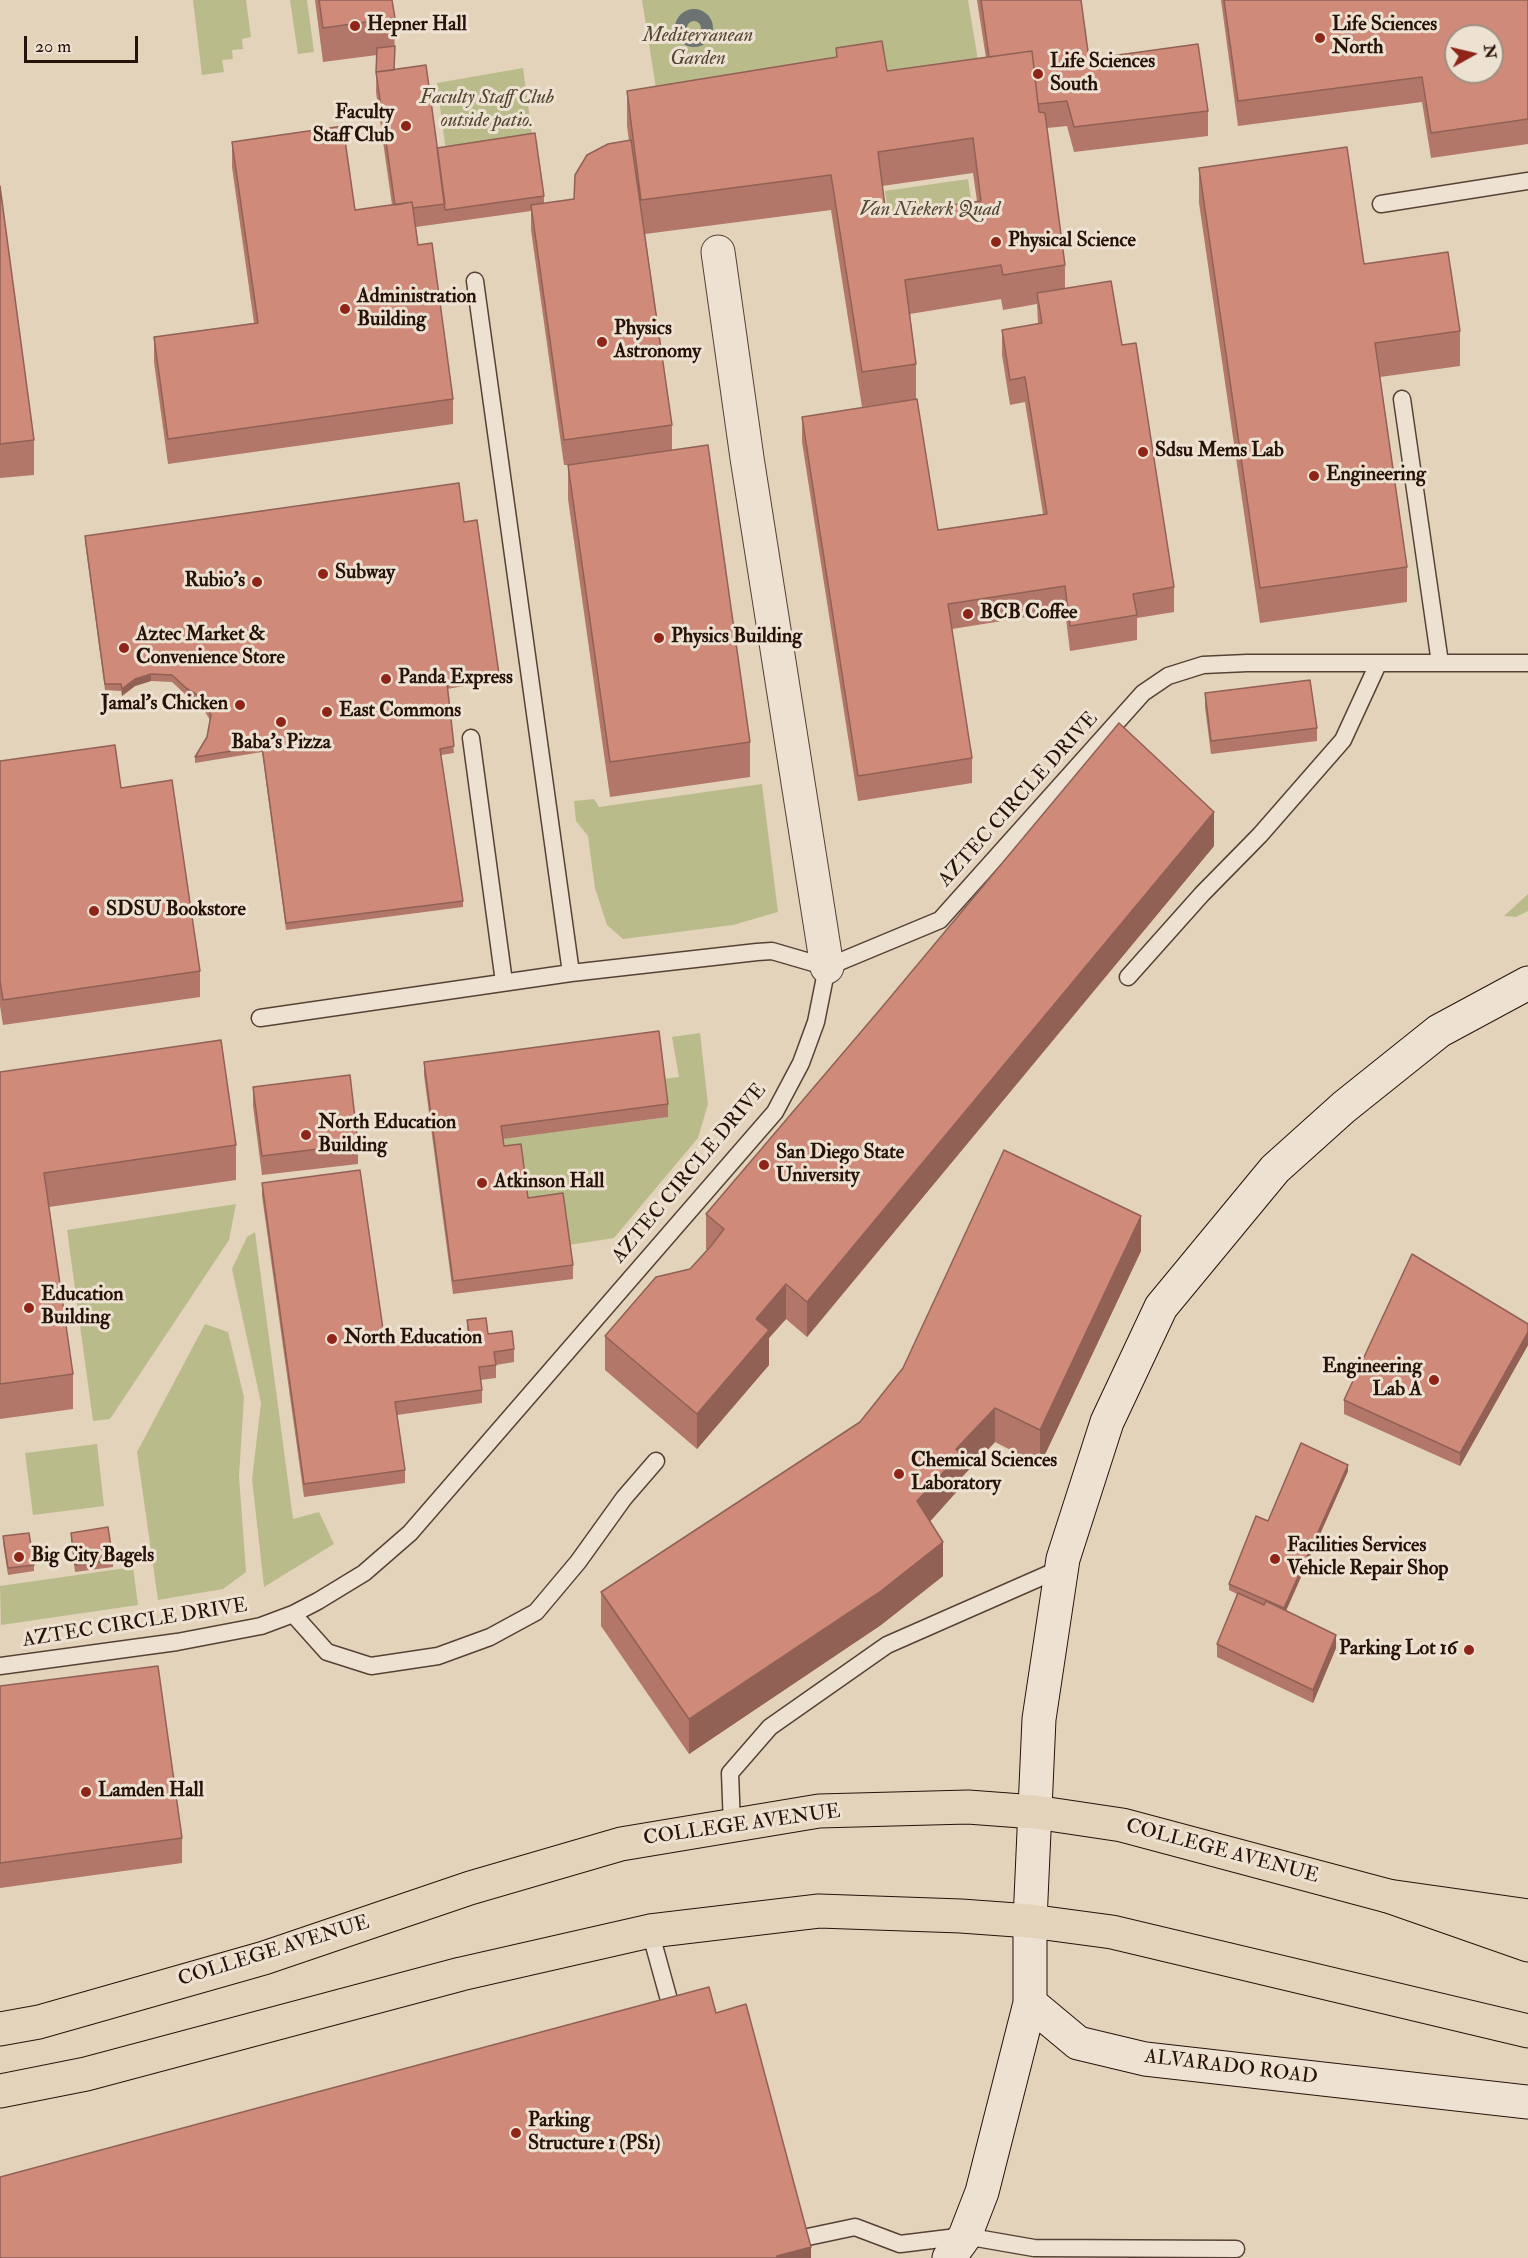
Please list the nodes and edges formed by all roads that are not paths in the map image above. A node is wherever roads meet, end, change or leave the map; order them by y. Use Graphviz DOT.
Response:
graph roads {
  1 [pos="1528,181"];
  2 [pos="1382,204"];
  3 [pos="718,252"];
  4 [pos="475,281"];
  5 [pos="1402,399"];
  6 [pos="1440,663"];
  7 [pos="1528,663"];
  8 [pos="1378,664"];
  9 [pos="471,738"];
  10 [pos="827,967"];
  11 [pos="571,973"];
  12 [pos="1128,977"];
  13 [pos="504,982"];
  14 [pos="1528,983"];
  15 [pos="260,1018"];
  16 [pos="656,1461"];
  17 [pos="1062,1568"];
  18 [pos="293,1614"];
  19 [pos="0,1666"];
  20 [pos="1035,1812"];
  21 [pos="732,1826"];
  22 [pos="1388,1896"];
  23 [pos="1528,1916"];
  24 [pos="1030,1921"];
  25 [pos="650,1931"];
  26 [pos="1528,1945"];
  27 [pos="1030,2002"];
  28 [pos="675,2022"];
  29 [pos="0,2029"];
  30 [pos="1528,2031"];
  31 [pos="0,2091"];
  32 [pos="1528,2102"];
  33 [pos="802,2238"];
  34 [pos="957,2247"];
  35 [pos="1236,2249"];
  1 -- 2 [label="lane"];
  3 -- 10 [label="street"];
  4 -- 11 [label="lane"];
  5 -- 6 [label="lane"];
  6 -- 7 [label="lane, AZTEC CIRCLE DRIVE"];
  6 -- 8 [label="lane, AZTEC CIRCLE DRIVE"];
  8 -- 10 [label="lane, AZTEC CIRCLE DRIVE"];
  8 -- 12 [label="lane"];
  9 -- 13 [label="lane"];
  10 -- 11 [label="lane"];
  10 -- 18 [label="lane, AZTEC CIRCLE DRIVE"];
  11 -- 13 [label="lane"];
  13 -- 15 [label="lane"];
  14 -- 17 [label="street"];
  16 -- 18 [label="lane"];
  17 -- 20 [label="street"];
  17 -- 21 [label="lane"];
  18 -- 19 [label="lane, AZTEC CIRCLE DRIVE"];
  20 -- 21 [label="main road, COLLEGE AVENUE"];
  20 -- 22 [label="main road, COLLEGE AVENUE"];
  20 -- 24 [label="street"];
  21 -- 29 [label="main road, COLLEGE AVENUE"];
  22 -- 23 [label="main road"];
  22 -- 26 [label="main road, COLLEGE AVENUE"];
  24 -- 25 [label="main road"];
  24 -- 27 [label="street"];
  24 -- 30 [label="main road"];
  25 -- 28 [label="lane"];
  25 -- 31 [label="main road"];
  27 -- 32 [label="street, ALVARADO ROAD"];
  27 -- 34 [label="street"];
  33 -- 34 [label="lane"];
  34 -- 35 [label="lane"];
}
